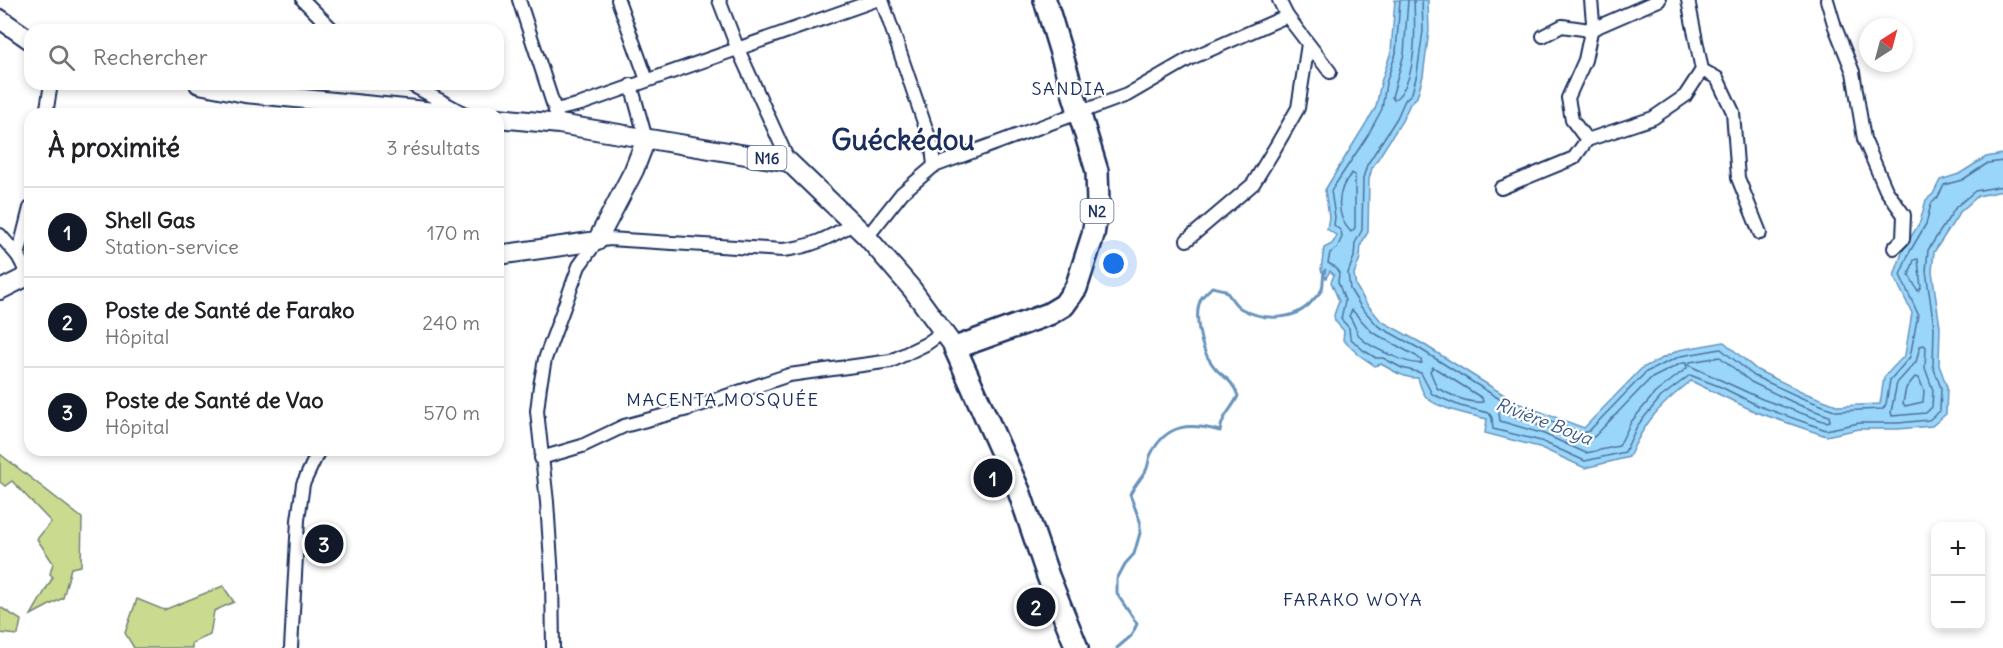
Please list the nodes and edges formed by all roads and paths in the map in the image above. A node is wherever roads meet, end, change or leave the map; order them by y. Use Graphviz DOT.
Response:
graph roads {
  1 [pos="303,0"];
  2 [pos="519,0"];
  3 [pos="618,0"];
  4 [pos="719,0"];
  5 [pos="876,0"];
  6 [pos="882,0"];
  7 [pos="1045,0"];
  8 [pos="1279,0"];
  9 [pos="1591,0"];
  10 [pos="1659,0"];
  11 [pos="1688,0"];
  12 [pos="1827,0"];
  13 [pos="1287,16"];
  14 [pos="0,19"];
  15 [pos="327,24"];
  16 [pos="1590,30"];
  17 [pos="24,36"];
  18 [pos="1543,36"];
  19 [pos="1308,44"];
  20 [pos="738,47"];
  21 [pos="1702,70"];
  22 [pos="1330,72"];
  23 [pos="647,80"];
  24 [pos="631,85"];
  25 [pos="50,90"];
  26 [pos="230,90"];
  27 [pos="410,90"];
  28 [pos="419,90"];
  29 [pos="47,108"];
  30 [pos="382,108"];
  31 [pos="417,108"];
  32 [pos="454,108"];
  33 [pos="1080,112"];
  34 [pos="557,117"];
  35 [pos="504,118"];
  36 [pos="646,139"];
  37 [pos="1587,140"];
  38 [pos="789,162"];
  39 [pos="934,166"];
  40 [pos="1501,188"];
  41 [pos="853,224"];
  42 [pos="24,232"];
  43 [pos="1760,233"];
  44 [pos="0,235"];
  45 [pos="867,237"];
  46 [pos="1187,240"];
  47 [pos="597,242"];
  48 [pos="1894,248"];
  49 [pos="504,254"];
  50 [pos="18,256"];
  51 [pos="24,266"];
  52 [pos="24,278"];
  53 [pos="0,290"];
  54 [pos="949,340"];
  55 [pos="316,456"];
  56 [pos="541,458"];
  57 [pos="291,648"];
  58 [pos="553,648"];
  59 [pos="1077,648"];
  1 -- 15 [label="street"];
  2 -- 34 [label="street"];
  3 -- 23 [label="street"];
  4 -- 20 [label="street"];
  5 -- 20 [label="street"];
  6 -- 39 [label="street"];
  7 -- 33 [label="highway, N2"];
  8 -- 13 [label="street"];
  9 -- 16 [label="street"];
  10 -- 16 [label="street"];
  11 -- 21 [label="street"];
  12 -- 48 [label="street"];
  13 -- 19 [label="street"];
  13 -- 33 [label="street"];
  14 -- 17 [label="main road"];
  16 -- 18 [label="street"];
  16 -- 37 [label="street"];
  19 -- 22 [label="street"];
  19 -- 46 [label="street"];
  20 -- 23 [label="street"];
  20 -- 38 [label="street"];
  21 -- 37 [label="street"];
  21 -- 43 [label="street"];
  23 -- 24 [label="street"];
  24 -- 34 [label="street"];
  24 -- 36 [label="street"];
  25 -- 29 [label="street"];
  26 -- 30 [label="main road"];
  27 -- 31 [label="street"];
  28 -- 32 [label="street"];
  33 -- 39 [label="street"];
  33 -- 54 [label="highway, N2"];
  34 -- 35 [label="main road, N16"];
  34 -- 36 [label="main road, N16"];
  36 -- 38 [label="main road, N16"];
  36 -- 47 [label="main road"];
  37 -- 40 [label="street"];
  38 -- 41 [label="main road, N16"];
  39 -- 45 [label="street"];
  41 -- 45 [label="main road, N16"];
  41 -- 47 [label="street"];
  42 -- 50 [label="street"];
  44 -- 50 [label="street"];
  45 -- 54 [label="main road, N16"];
  47 -- 49 [label="main road"];
  47 -- 56 [label="street"];
  50 -- 51 [label="street"];
  52 -- 53 [label="main road"];
  54 -- 56 [label="street"];
  54 -- 59 [label="highway"];
  55 -- 57 [label="street"];
  56 -- 58 [label="street"];
}
